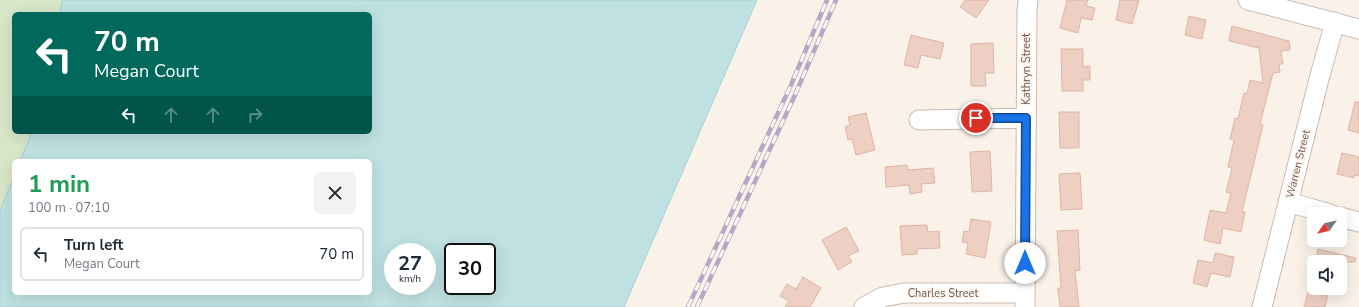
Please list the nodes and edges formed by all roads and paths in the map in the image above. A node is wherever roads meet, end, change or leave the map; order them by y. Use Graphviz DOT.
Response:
graph roads {
  1 [pos="1028,0"];
  2 [pos="1248,0"];
  3 [pos="1335,22"];
  4 [pos="1359,29"];
  5 [pos="1026,118"];
  6 [pos="918,120"];
  7 [pos="1288,202"];
  8 [pos="1307,207"];
  9 [pos="1347,219"];
  10 [pos="1359,222"];
  11 [pos="1025,300"];
  12 [pos="864,307"];
  13 [pos="1262,307"];
  1 -- 5 [label="street, Kathryn Street"];
  2 -- 3 [label="street"];
  3 -- 4 [label="street"];
  3 -- 7 [label="street, Warren Street"];
  5 -- 6 [label="street"];
  5 -- 11 [label="street, Kathryn Street"];
  7 -- 8 [label="street"];
  7 -- 13 [label="street, Warren Street"];
  9 -- 10 [label="street"];
  11 -- 12 [label="street, Charles Street"];
}
